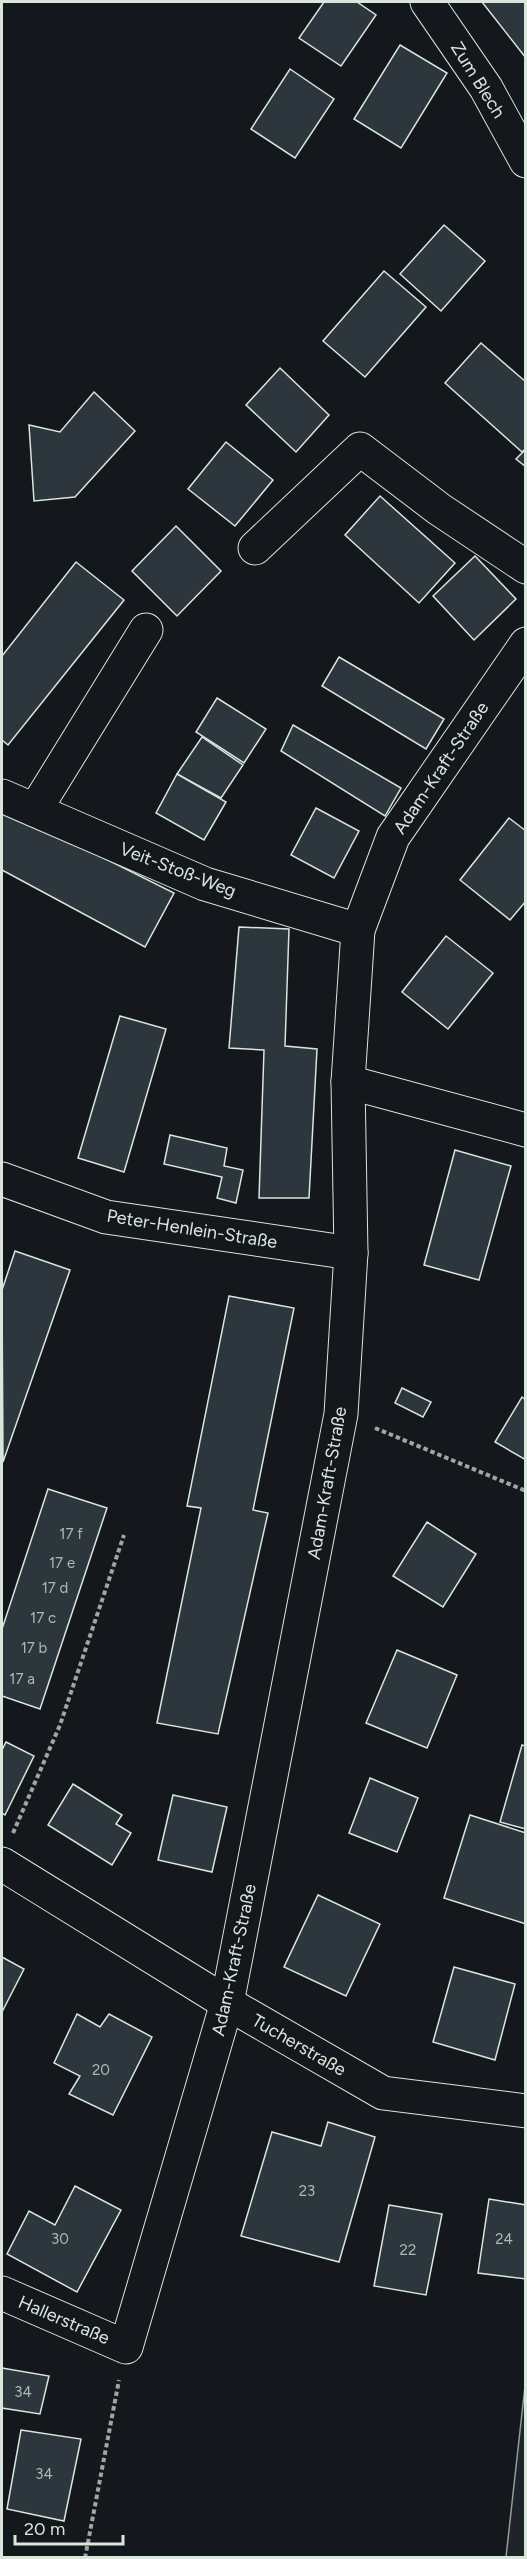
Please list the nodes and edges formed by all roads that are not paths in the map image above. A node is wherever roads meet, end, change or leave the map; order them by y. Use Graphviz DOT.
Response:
graph roads {
  1 [pos="427,2"];
  2 [pos="525,161"];
  3 [pos="255,548"];
  4 [pos="525,567"];
  5 [pos="146,630"];
  6 [pos="525,644"];
  7 [pos="2,796"];
  8 [pos="34,810"];
  9 [pos="358,930"];
  10 [pos="348,1082"];
  11 [pos="525,1130"];
  12 [pos="2,1179"];
  13 [pos="351,1253"];
  14 [pos="2,1865"];
  15 [pos="227,2004"];
  16 [pos="525,2111"];
  17 [pos="2,2293"];
  18 [pos="126,2347"];
  1 -- 2 [label="street, Zum Blech"];
  3 -- 4 [label="street"];
  5 -- 8 [label="street"];
  6 -- 9 [label="street, Adam-Kraft-Straße"];
  7 -- 8 [label="street, Veit-Stoß-Weg"];
  8 -- 9 [label="street, Veit-Stoß-Weg"];
  9 -- 10 [label="street, Adam-Kraft-Straße"];
  10 -- 11 [label="street"];
  10 -- 13 [label="street, Adam-Kraft-Straße"];
  12 -- 13 [label="street, Peter-Henlein-Straße"];
  13 -- 15 [label="street, Adam-Kraft-Straße"];
  14 -- 15 [label="street, Tucherstraße"];
  15 -- 16 [label="street, Tucherstraße"];
  15 -- 18 [label="street, Adam-Kraft-Straße"];
  17 -- 18 [label="street, Hallerstraße"];
}
